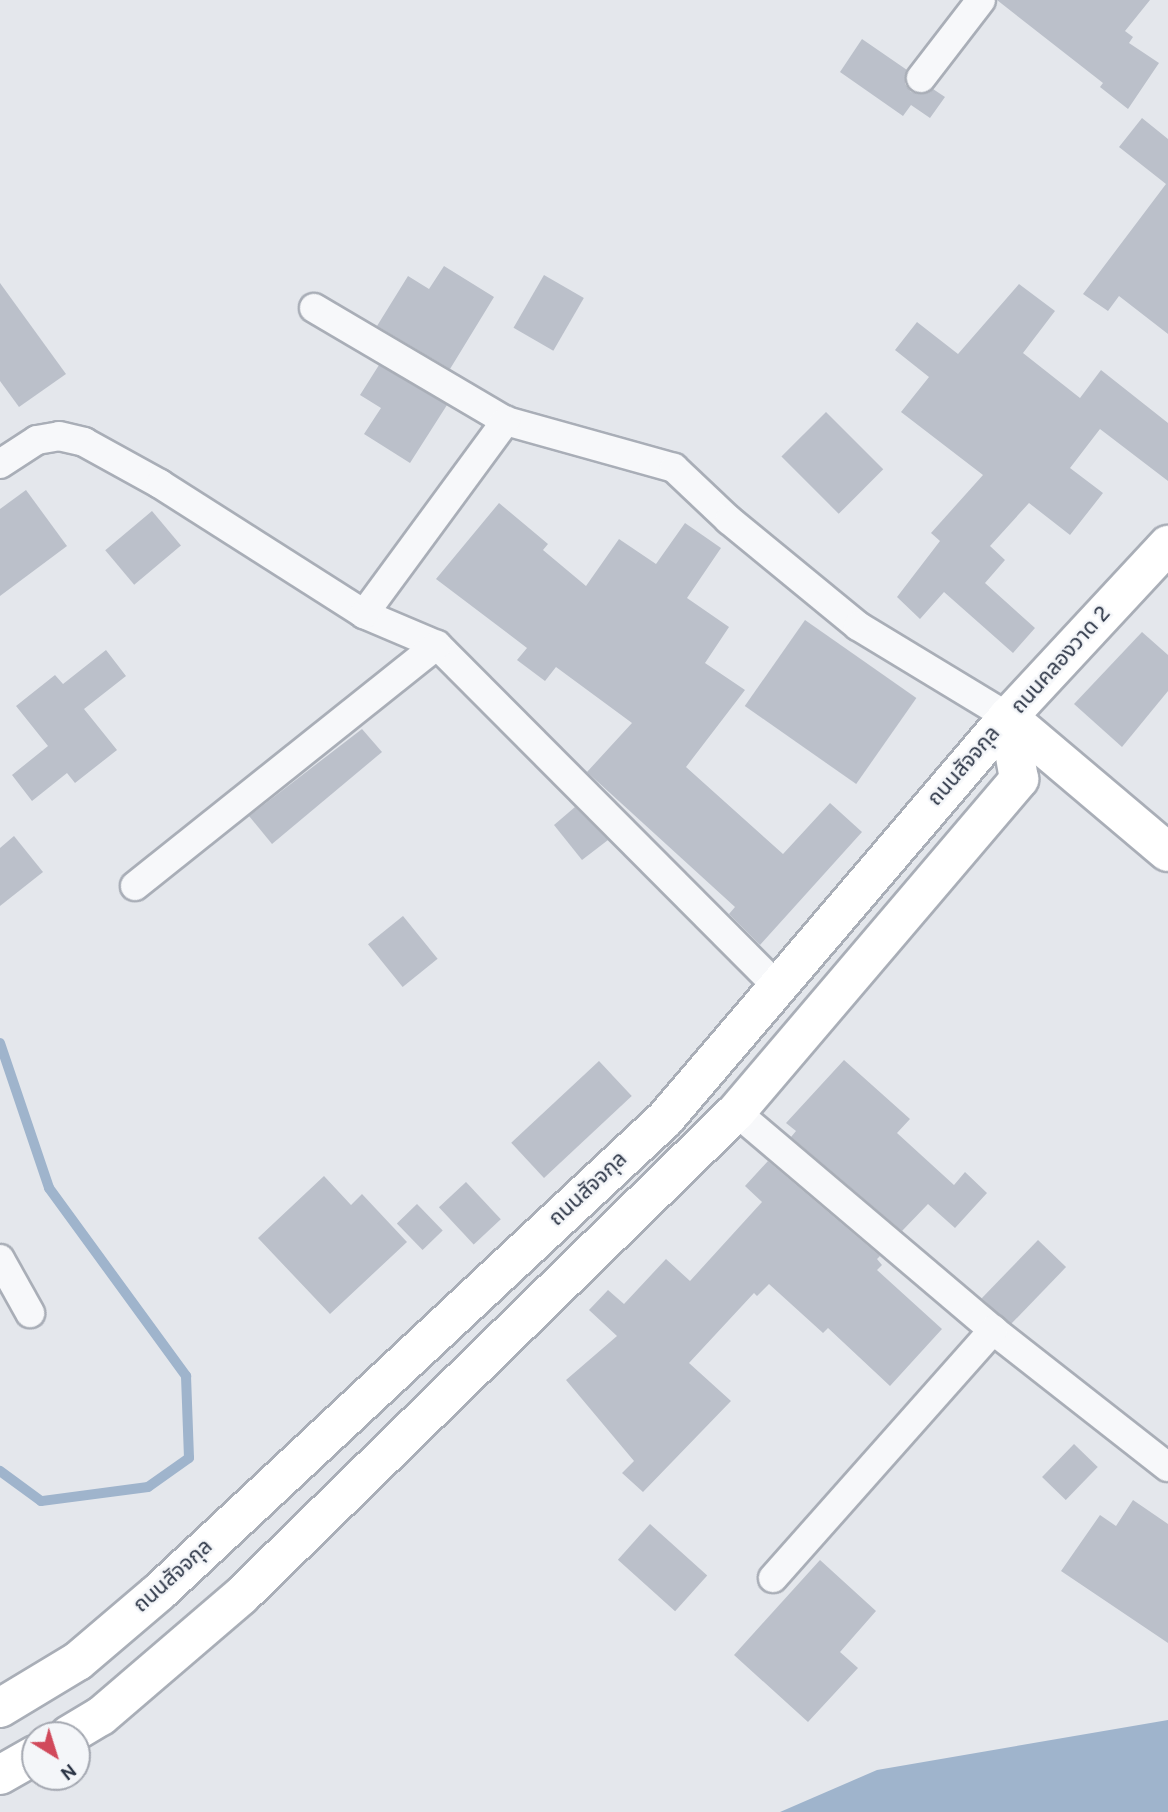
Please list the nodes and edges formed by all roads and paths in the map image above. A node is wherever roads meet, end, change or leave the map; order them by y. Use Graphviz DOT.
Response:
graph roads {
  1 [pos="981,0"];
  2 [pos="921,78"];
  3 [pos="314,307"];
  4 [pos="506,421"];
  5 [pos="0,464"];
  6 [pos="1168,545"];
  7 [pos="364,614"];
  8 [pos="437,645"];
  9 [pos="1008,717"];
  10 [pos="1168,852"];
  11 [pos="135,886"];
  12 [pos="776,986"];
  13 [pos="736,1112"];
  14 [pos="0,1259"];
  15 [pos="30,1313"];
  16 [pos="993,1330"];
  17 [pos="1168,1467"];
  18 [pos="773,1578"];
  19 [pos="0,1708"];
  20 [pos="91,1721"];
  21 [pos="21,1763"];
  22 [pos="0,1775"];
  1 -- 2 [label="street"];
  3 -- 4 [label="street"];
  4 -- 7 [label="street"];
  4 -- 9 [label="street"];
  5 -- 7 [label="street"];
  6 -- 9 [label="street, ถนนคลองวาด 2"];
  7 -- 8 [label="street"];
  8 -- 11 [label="street"];
  8 -- 12 [label="street"];
  9 -- 10 [label="street, ถนนคลองวาด 2"];
  9 -- 12 [label="street, ถนนสัจจกุล"];
  9 -- 13 [label="street, ถนนสัจจกุล"];
  12 -- 19 [label="street, ถนนสัจจกุล"];
  13 -- 16 [label="street"];
  13 -- 20 [label="street, ถนนสัจจกุล"];
  14 -- 15 [label="street"];
  16 -- 17 [label="street"];
  16 -- 18 [label="street"];
  21 -- 22 [label="street"];
}
